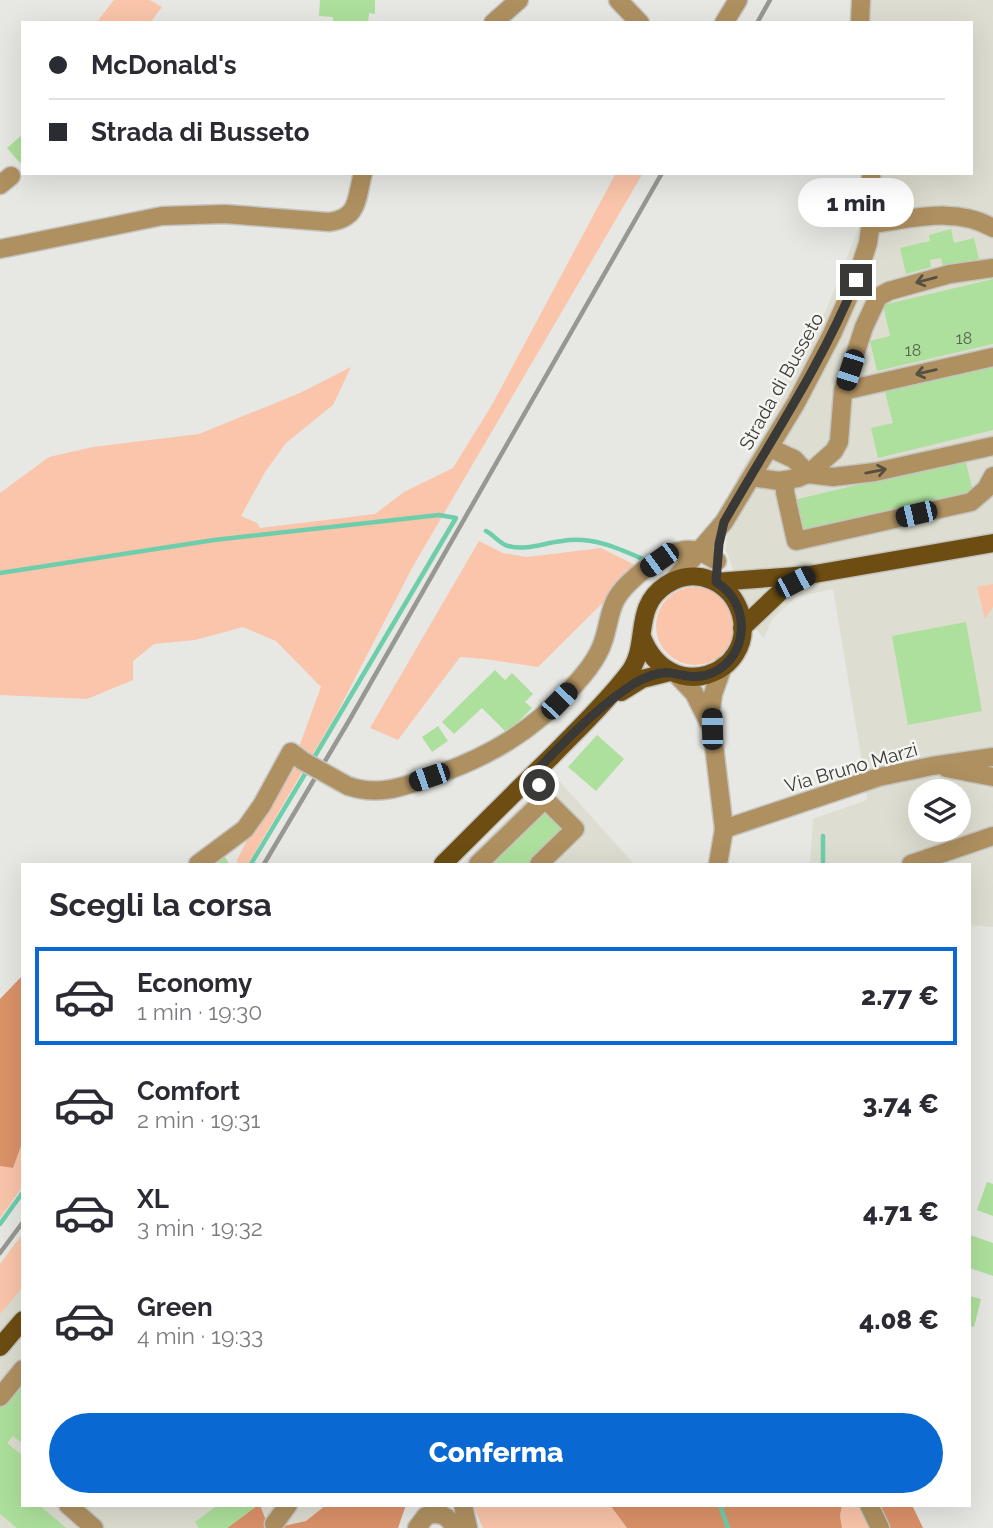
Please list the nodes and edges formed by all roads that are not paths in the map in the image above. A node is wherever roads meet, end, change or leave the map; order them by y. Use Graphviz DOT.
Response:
graph roads {
  1 [pos="519,0"];
  2 [pos="618,0"];
  3 [pos="738,0"];
  4 [pos="861,0"];
  5 [pos="496,21"];
  6 [pos="638,21"];
  7 [pos="725,21"];
  8 [pos="860,21"];
  9 [pos="363,175"];
  10 [pos="872,175"];
  11 [pos="872,224"];
  12 [pos="993,228"];
  13 [pos="0,249"];
  14 [pos="993,268"];
  15 [pos="993,357"];
  16 [pos="844,391"];
  17 [pos="993,446"];
  18 [pos="770,448"];
  19 [pos="808,474"];
  20 [pos="993,476"];
  21 [pos="752,477"];
  22 [pos="786,480"];
  23 [pos="724,522"];
  24 [pos="993,543"];
  25 [pos="698,551"];
  26 [pos="717,561"];
  27 [pos="808,575"];
  28 [pos="673,581"];
  29 [pos="716,582"];
  30 [pos="742,628"];
  31 [pos="642,637"];
  32 [pos="723,666"];
  33 [pos="673,674"];
  34 [pos="601,706"];
  35 [pos="712,729"];
  36 [pos="993,757"];
  37 [pos="932,766"];
  38 [pos="531,776"];
  39 [pos="993,777"];
  40 [pos="545,791"];
  41 [pos="724,829"];
  42 [pos="993,836"];
  43 [pos="199,863"];
  44 [pos="444,863"];
  45 [pos="472,863"];
  46 [pos="479,863"];
  47 [pos="540,863"];
  48 [pos="553,863"];
  49 [pos="718,863"];
  50 [pos="914,863"];
  51 [pos="21,1322"];
  52 [pos="0,1347"];
  53 [pos="21,1371"];
  54 [pos="0,1397"];
  55 [pos="70,1507"];
  56 [pos="287,1507"];
  57 [pos="463,1507"];
  58 [pos="870,1507"];
  59 [pos="274,1524"];
  60 [pos="94,1528"];
  61 [pos="417,1528"];
  62 [pos="454,1528"];
  63 [pos="468,1528"];
  64 [pos="880,1528"];
  1 -- 5 [label="street"];
  2 -- 6 [label="street"];
  3 -- 7 [label="street"];
  4 -- 8 [label="street"];
  9 -- 13 [label="street"];
  10 -- 11 [label="street, Strada di Busseto"];
  11 -- 12 [label="street"];
  11 -- 18 [label="street, Strada di Busseto"];
  14 -- 16 [label="street, one-way"];
  15 -- 16 [label="street, one-way"];
  16 -- 19 [label="street"];
  19 -- 17 [label="street, one-way"];
  18 -- 19 [label="street"];
  18 -- 21 [label="street, Strada di Busseto"];
  19 -- 22 [label="street"];
  20 -- 22 [label="street"];
  21 -- 22 [label="street"];
  21 -- 23 [label="street, Strada di Busseto"];
  23 -- 25 [label="street, Strada di Busseto"];
  23 -- 26 [label="street, Strada di Busseto"];
  24 -- 27 [label="main road"];
  25 -- 26 [label="street"];
  25 -- 28 [label="street, Strada di Busseto"];
  25 -- 43 [label="street, bridge"];
  26 -- 29 [label="street, Strada di Busseto"];
  27 -- 29 [label="main road"];
  27 -- 30 [label="main road"];
  28 -- 29 [label="main road"];
  28 -- 31 [label="main road"];
  29 -- 30 [label="main road"];
  30 -- 32 [label="main road"];
  31 -- 33 [label="main road"];
  31 -- 34 [label="main road"];
  32 -- 33 [label="main road"];
  32 -- 35 [label="street"];
  33 -- 34 [label="main road"];
  33 -- 35 [label="street"];
  34 -- 38 [label="main road"];
  35 -- 41 [label="street"];
  36 -- 37 [label="street, Via Bruno Marzi"];
  37 -- 39 [label="street"];
  37 -- 41 [label="street, Via Bruno Marzi"];
  38 -- 40 [label="street"];
  38 -- 44 [label="main road"];
  40 -- 45 [label="street"];
  40 -- 48 [label="street"];
  41 -- 49 [label="street"];
  42 -- 50 [label="street"];
  46 -- 47 [label="street"];
  51 -- 52 [label="main road"];
  53 -- 54 [label="street"];
  55 -- 60 [label="street"];
  56 -- 59 [label="street"];
  57 -- 63 [label="street"];
  58 -- 64 [label="street"];
  61 -- 62 [label="street"];
}
